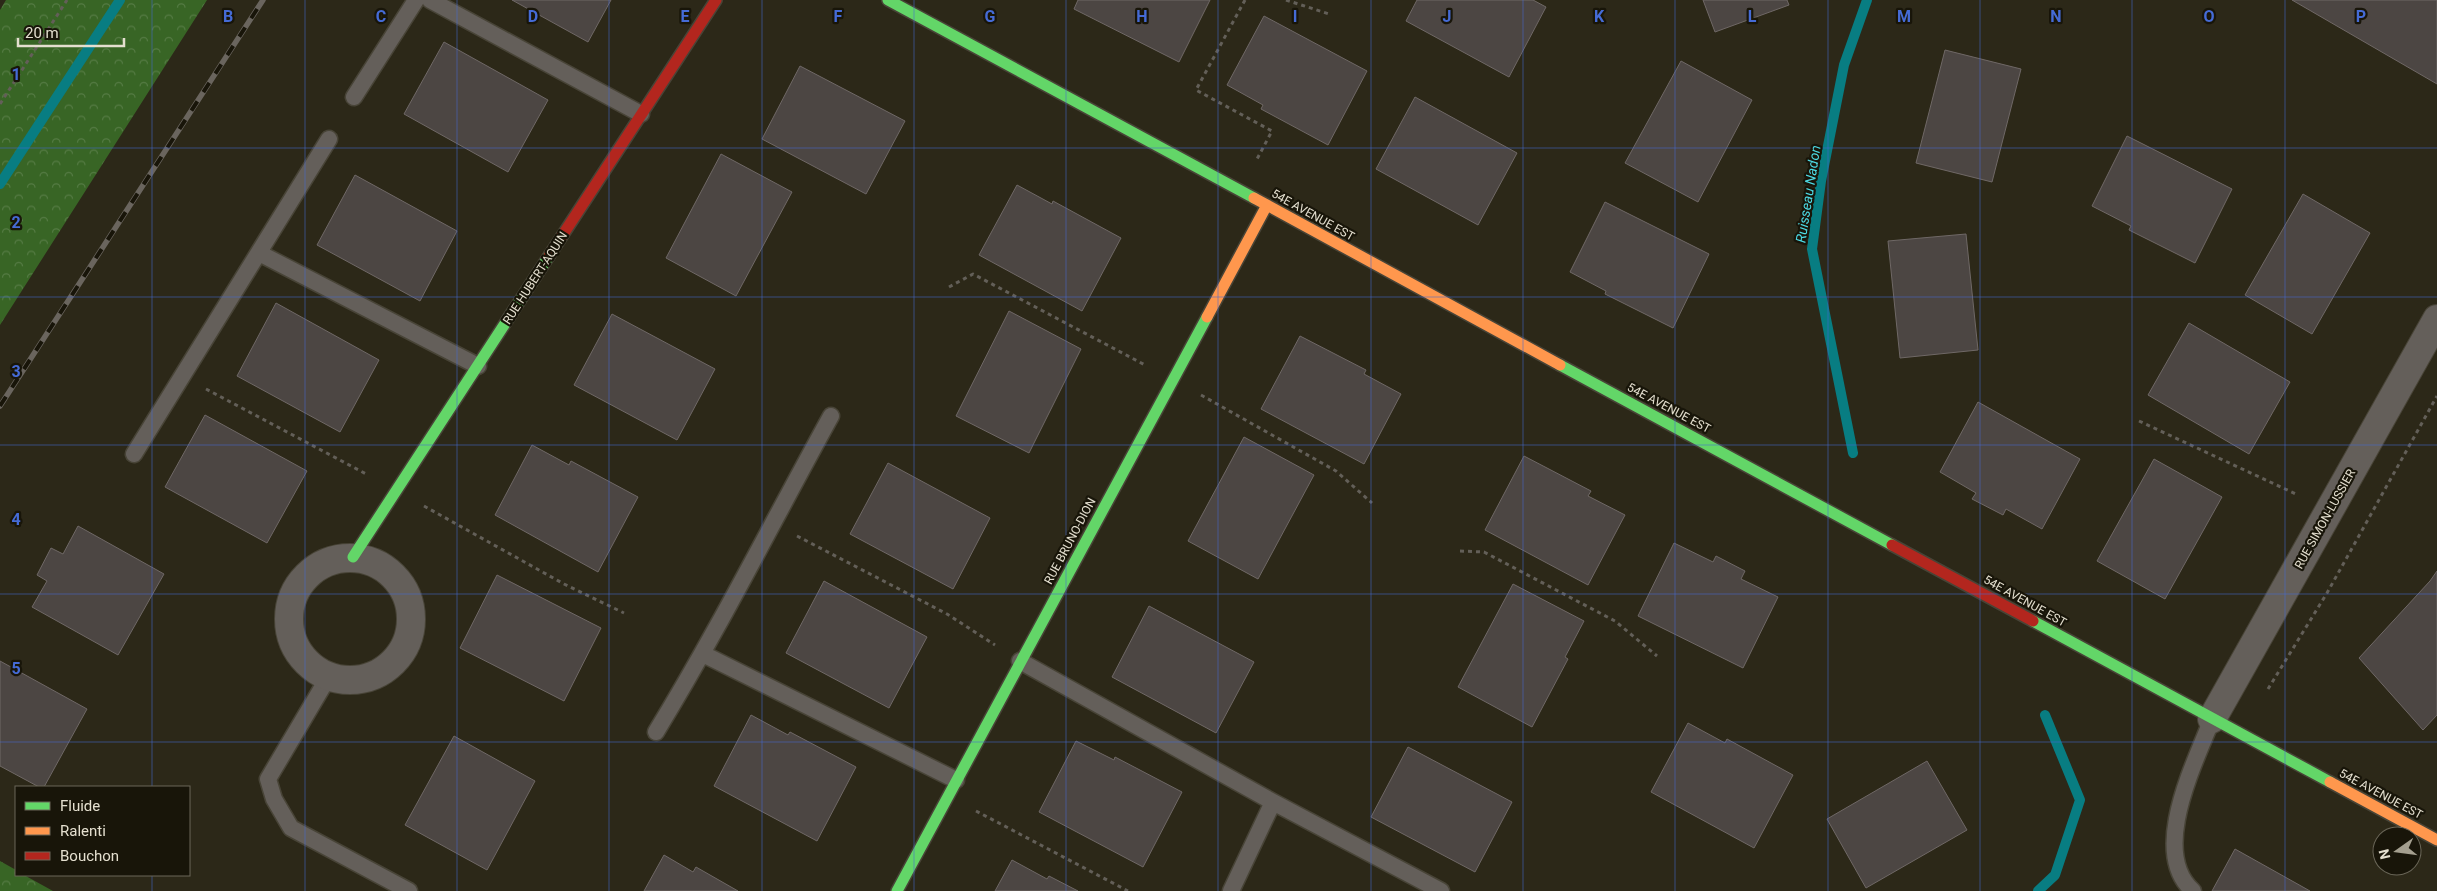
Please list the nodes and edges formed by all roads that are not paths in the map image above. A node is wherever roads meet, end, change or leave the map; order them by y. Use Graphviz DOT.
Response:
graph roads {
  1 [pos="416,0"];
  2 [pos="430,0"];
  3 [pos="716,0"];
  4 [pos="888,0"];
  5 [pos="354,97"];
  6 [pos="641,114"];
  7 [pos="329,139"];
  8 [pos="1267,205"];
  9 [pos="259,253"];
  10 [pos="2437,319"];
  11 [pos="478,366"];
  12 [pos="831,416"];
  13 [pos="134,454"];
  14 [pos="353,557"];
  15 [pos="703,654"];
  16 [pos="1020,661"];
  17 [pos="328,676"];
  18 [pos="2212,719"];
  19 [pos="656,732"];
  20 [pos="956,780"];
  21 [pos="1273,802"];
  22 [pos="2437,840"];
  23 [pos="409,891"];
  24 [pos="897,891"];
  25 [pos="1231,891"];
  26 [pos="1441,891"];
  27 [pos="2193,891"];
  1 -- 5 [label="lane"];
  2 -- 6 [label="lane"];
  3 -- 6 [label="street, RUE HUBERT-AQUIN"];
  4 -- 8 [label="street, 54E AVENUE EST"];
  6 -- 11 [label="street, RUE HUBERT-AQUIN"];
  7 -- 9 [label="lane"];
  8 -- 16 [label="street, RUE BRUNO-DION"];
  8 -- 18 [label="street, 54E AVENUE EST"];
  9 -- 11 [label="lane"];
  9 -- 13 [label="lane"];
  10 -- 18 [label="street, RUE SIMON-LUSSIER"];
  11 -- 14 [label="street, RUE HUBERT-AQUIN"];
  12 -- 15 [label="lane"];
  14 -- 17 [label="street"];
  14 -- 17 [label="street"];
  15 -- 19 [label="lane"];
  15 -- 20 [label="lane"];
  16 -- 20 [label="street, RUE BRUNO-DION"];
  16 -- 21 [label="lane"];
  17 -- 23 [label="lane"];
  18 -- 22 [label="street, 54E AVENUE EST"];
  18 -- 27 [label="lane"];
  20 -- 24 [label="street, RUE BRUNO-DION"];
  21 -- 25 [label="lane"];
  21 -- 26 [label="lane"];
}
